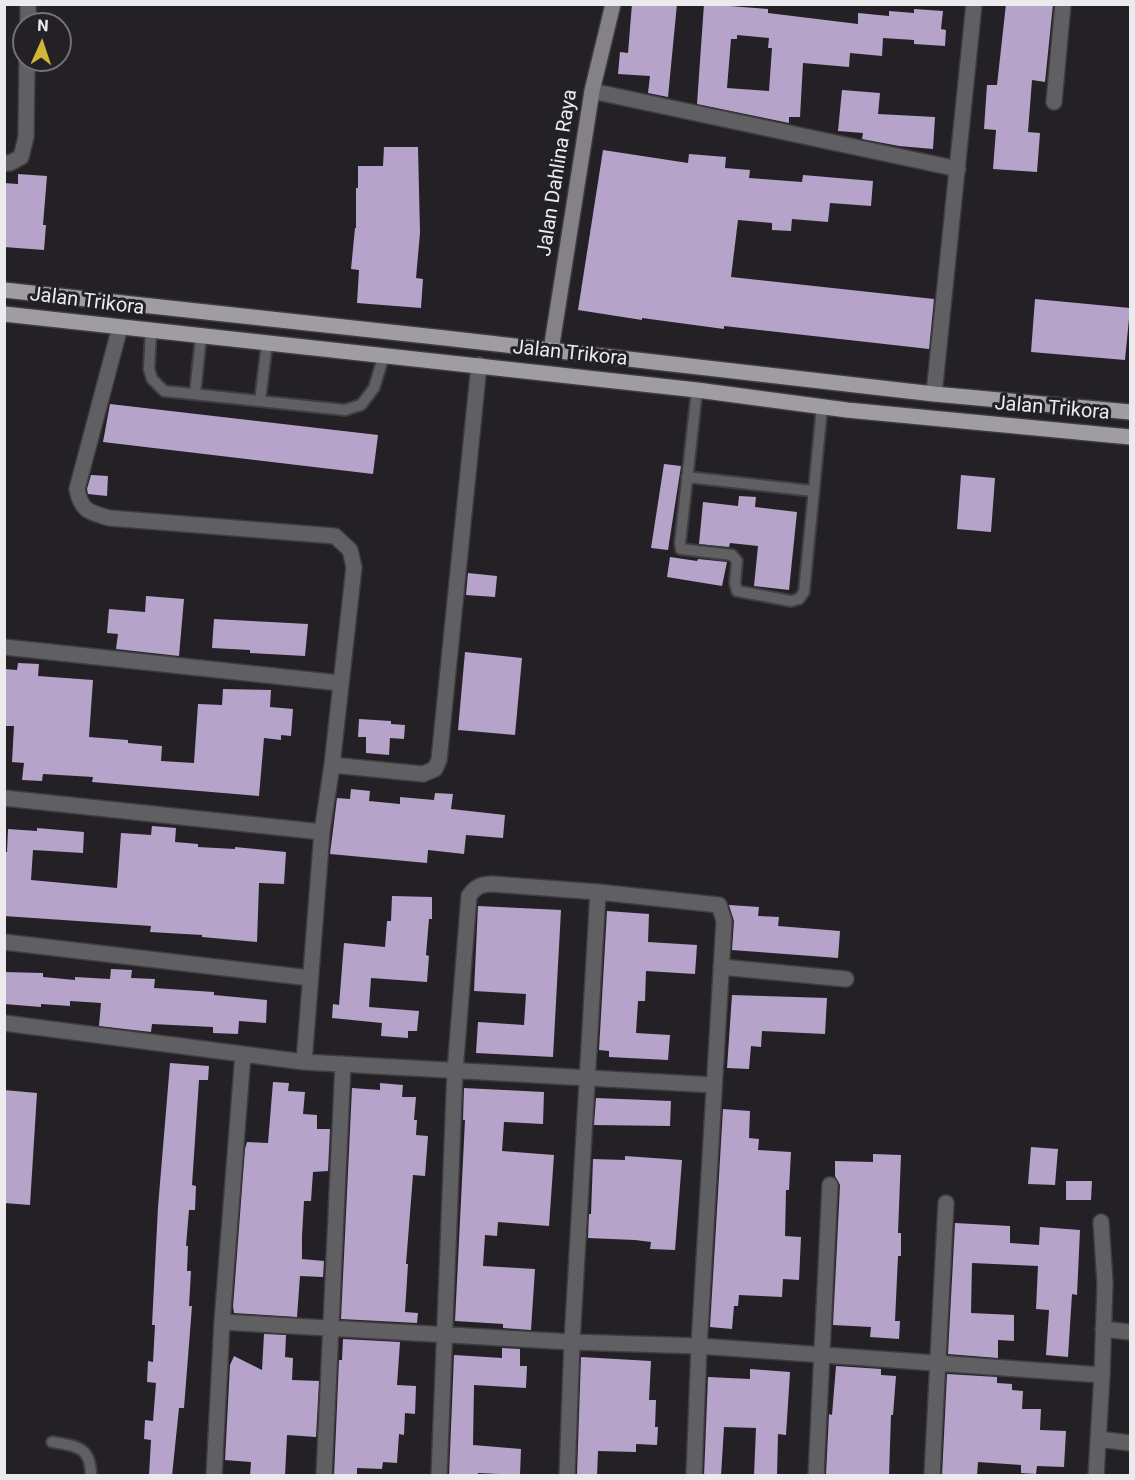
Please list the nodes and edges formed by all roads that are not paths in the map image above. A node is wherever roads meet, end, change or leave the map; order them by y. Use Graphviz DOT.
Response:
graph roads {
  1 [pos="613,4"];
  2 [pos="1063,4"];
  3 [pos="974,5"];
  4 [pos="27,72"];
  5 [pos="591,91"];
  6 [pos="1054,102"];
  7 [pos="4,164"];
  8 [pos="958,169"];
  9 [pos="4,290"];
  10 [pos="4,314"];
  11 [pos="120,327"];
  12 [pos="151,331"];
  13 [pos="201,336"];
  14 [pos="267,343"];
  15 [pos="551,350"];
  16 [pos="384,355"];
  17 [pos="479,366"];
  18 [pos="697,390"];
  19 [pos="195,394"];
  20 [pos="934,394"];
  21 [pos="260,401"];
  22 [pos="822,407"];
  23 [pos="1131,412"];
  24 [pos="932,419"];
  25 [pos="1131,437"];
  26 [pos="687,477"];
  27 [pos="813,491"];
  28 [pos="4,647"];
  29 [pos="340,683"];
  30 [pos="332,765"];
  31 [pos="4,798"];
  32 [pos="322,831"];
  33 [pos="598,892"];
  34 [pos="4,942"];
  35 [pos="721,967"];
  36 [pos="310,978"];
  37 [pos="846,979"];
  38 [pos="4,1023"];
  39 [pos="243,1054"];
  40 [pos="304,1062"];
  41 [pos="344,1065"];
  42 [pos="455,1071"];
  43 [pos="586,1078"];
  44 [pos="714,1084"];
  45 [pos="830,1185"];
  46 [pos="946,1203"];
  47 [pos="1101,1222"];
  48 [pos="222,1322"];
  49 [pos="331,1329"];
  50 [pos="1103,1329"];
  51 [pos="1131,1332"];
  52 [pos="444,1335"];
  53 [pos="572,1342"];
  54 [pos="699,1346"];
  55 [pos="822,1354"];
  56 [pos="937,1362"];
  57 [pos="1102,1375"];
  58 [pos="1098,1439"];
  59 [pos="52,1442"];
  60 [pos="1131,1443"];
  61 [pos="91,1476"];
  62 [pos="214,1476"];
  63 [pos="324,1476"];
  64 [pos="439,1476"];
  65 [pos="567,1476"];
  66 [pos="694,1476"];
  67 [pos="816,1476"];
  68 [pos="932,1476"];
  69 [pos="1096,1476"];
  1 -- 5 [label="street, Jalan Dahlina Raya"];
  2 -- 6 [label="street"];
  3 -- 8 [label="street"];
  4 -- 7 [label="street"];
  5 -- 8 [label="street"];
  5 -- 15 [label="street, Jalan Dahlina Raya"];
  8 -- 20 [label="street"];
  9 -- 15 [label="main road, Jalan Trikora"];
  10 -- 11 [label="main road, Jalan Trikora"];
  11 -- 12 [label="main road, Jalan Trikora"];
  11 -- 29 [label="street"];
  12 -- 13 [label="main road, Jalan Trikora"];
  12 -- 19 [label="lane"];
  13 -- 14 [label="main road, Jalan Trikora"];
  13 -- 19 [label="lane"];
  14 -- 16 [label="main road, Jalan Trikora"];
  14 -- 21 [label="lane"];
  15 -- 20 [label="main road, Jalan Trikora"];
  16 -- 17 [label="main road, Jalan Trikora"];
  16 -- 21 [label="lane"];
  17 -- 18 [label="main road, Jalan Trikora"];
  17 -- 30 [label="street"];
  18 -- 22 [label="main road, Jalan Trikora"];
  18 -- 26 [label="lane"];
  19 -- 21 [label="lane"];
  20 -- 23 [label="main road, Jalan Trikora"];
  20 -- 24 [label="main road"];
  22 -- 24 [label="main road, Jalan Trikora"];
  22 -- 27 [label="lane"];
  24 -- 25 [label="main road, Jalan Trikora"];
  26 -- 27 [label="lane"];
  26 -- 27 [label="lane"];
  28 -- 29 [label="street"];
  29 -- 30 [label="street"];
  30 -- 32 [label="street"];
  31 -- 32 [label="street"];
  32 -- 36 [label="street"];
  33 -- 35 [label="street"];
  33 -- 42 [label="street"];
  33 -- 43 [label="street"];
  34 -- 36 [label="street"];
  35 -- 37 [label="street"];
  35 -- 44 [label="street"];
  36 -- 40 [label="street"];
  38 -- 39 [label="street"];
  39 -- 40 [label="street"];
  39 -- 48 [label="street"];
  40 -- 41 [label="street"];
  41 -- 42 [label="street"];
  41 -- 49 [label="street"];
  42 -- 43 [label="street"];
  42 -- 52 [label="street"];
  43 -- 44 [label="street"];
  43 -- 53 [label="street"];
  44 -- 54 [label="street"];
  45 -- 55 [label="street"];
  46 -- 56 [label="street"];
  47 -- 50 [label="street"];
  48 -- 49 [label="street"];
  48 -- 62 [label="street"];
  49 -- 52 [label="street"];
  49 -- 63 [label="street"];
  50 -- 51 [label="street"];
  50 -- 57 [label="street"];
  52 -- 53 [label="street"];
  52 -- 64 [label="street"];
  53 -- 54 [label="street"];
  53 -- 65 [label="street"];
  54 -- 55 [label="street"];
  54 -- 66 [label="street"];
  55 -- 56 [label="street"];
  55 -- 67 [label="street"];
  56 -- 57 [label="street"];
  56 -- 68 [label="street"];
  57 -- 58 [label="street"];
  58 -- 60 [label="street"];
  58 -- 69 [label="street"];
  59 -- 61 [label="lane"];
}
